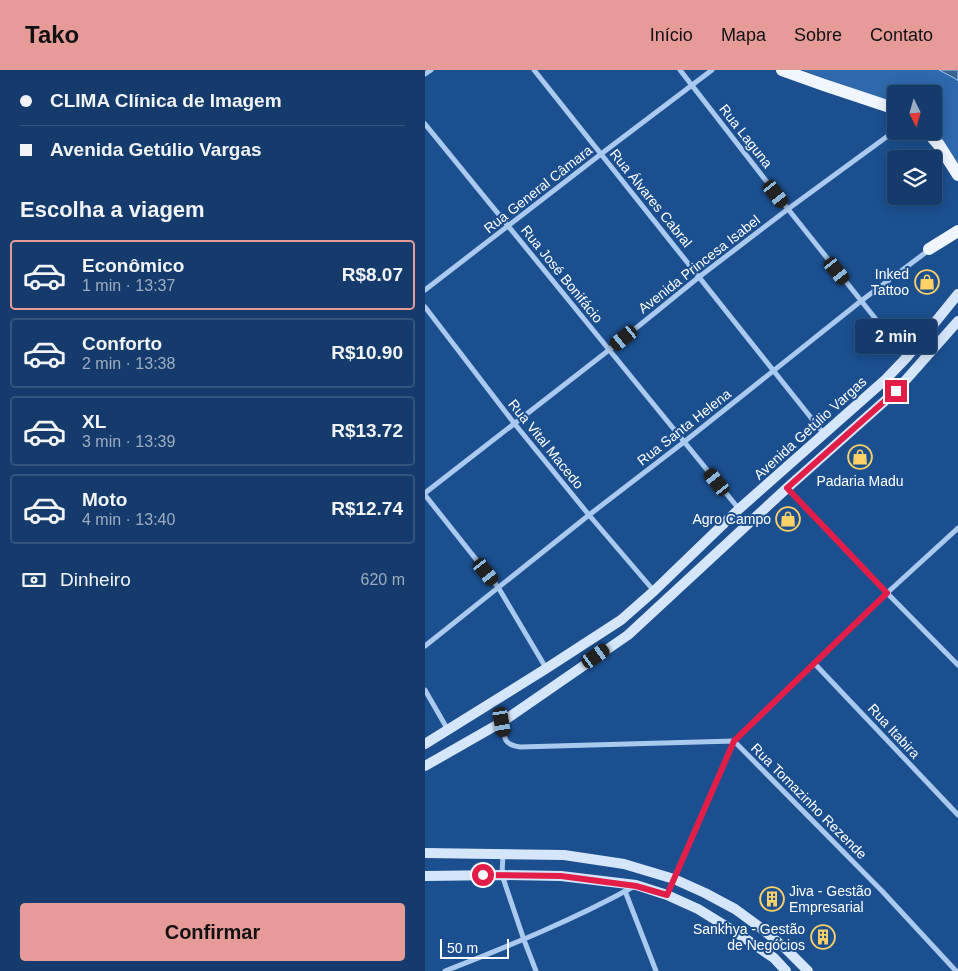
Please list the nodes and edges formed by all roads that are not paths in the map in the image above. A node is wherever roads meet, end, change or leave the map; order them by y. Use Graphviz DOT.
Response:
graph roads {
  1 [pos="431,70"];
  2 [pos="534,70"];
  3 [pos="679,70"];
  4 [pos="712,70"];
  5 [pos="782,70"];
  6 [pos="425,74"];
  7 [pos="693,86"];
  8 [pos="887,106"];
  9 [pos="425,124"];
  10 [pos="887,137"];
  11 [pos="935,140"];
  12 [pos="601,154"];
  13 [pos="958,176"];
  14 [pos="788,209"];
  15 [pos="958,225"];
  16 [pos="509,226"];
  17 [pos="958,231"];
  18 [pos="929,249"];
  19 [pos="699,277"];
  20 [pos="425,290"];
  21 [pos="958,294"];
  22 [pos="861,301"];
  23 [pos="425,307"];
  24 [pos="958,321"];
  25 [pos="609,350"];
  26 [pos="907,357"];
  27 [pos="773,371"];
  28 [pos="886,379"];
  29 [pos="896,391"];
  30 [pos="514,423"];
  31 [pos="824,434"];
  32 [pos="684,442"];
  33 [pos="787,488"];
  34 [pos="425,494"];
  35 [pos="739,509"];
  36 [pos="589,515"];
  37 [pos="958,528"];
  38 [pos="682,563"];
  39 [pos="694,574"];
  40 [pos="498,587"];
  41 [pos="654,591"];
  42 [pos="887,593"];
  43 [pos="618,623"];
  44 [pos="628,635"];
  45 [pos="425,646"];
  46 [pos="814,663"];
  47 [pos="958,665"];
  48 [pos="547,668"];
  49 [pos="425,690"];
  50 [pos="502,722"];
  51 [pos="448,730"];
  52 [pos="734,741"];
  53 [pos="425,744"];
  54 [pos="425,766"];
  55 [pos="958,815"];
  56 [pos="425,854"];
  57 [pos="503,854"];
  58 [pos="502,875"];
  59 [pos="425,876"];
  60 [pos="674,879"];
  61 [pos="636,886"];
  62 [pos="625,891"];
  63 [pos="667,895"];
  64 [pos="523,940"];
  65 [pos="445,971"];
  66 [pos="536,971"];
  67 [pos="656,971"];
  68 [pos="786,971"];
  69 [pos="808,971"];
  70 [pos="956,971"];
  1 -- 6 [label="street"];
  2 -- 12 [label="street, Rua Álvares Cabral"];
  3 -- 7 [label="street, Rua Laguna"];
  4 -- 7 [label="street, Rua General Câmara"];
  5 -- 8 [label="main road"];
  7 -- 12 [label="street, Rua General Câmara"];
  7 -- 14 [label="street, Rua Laguna"];
  9 -- 16 [label="street, Rua José Bonifácio"];
  10 -- 14 [label="street, Avenida Princesa Isabel"];
  11 -- 13 [label="main road"];
  12 -- 16 [label="street, Rua General Câmara"];
  12 -- 19 [label="street, Rua Álvares Cabral"];
  14 -- 19 [label="street, Avenida Princesa Isabel"];
  14 -- 22 [label="street, Rua Laguna"];
  15 -- 18 [label="street, Rua Santa Helena"];
  16 -- 20 [label="street, Rua General Câmara"];
  16 -- 25 [label="street, Rua José Bonifácio"];
  17 -- 18 [label="main road"];
  18 -- 22 [label="street, Rua Santa Helena"];
  19 -- 25 [label="street, Avenida Princesa Isabel"];
  19 -- 27 [label="street, Rua Álvares Cabral"];
  21 -- 26 [label="main road, Avenida Getúlio Vargas"];
  22 -- 26 [label="street, Rua Laguna"];
  22 -- 27 [label="street, Rua Santa Helena"];
  23 -- 30 [label="street, Rua Vital Macedo"];
  24 -- 29 [label="main road"];
  25 -- 30 [label="street, Avenida Princesa Isabel"];
  25 -- 32 [label="street, Rua José Bonifácio"];
  26 -- 28 [label="main road, Avenida Getúlio Vargas"];
  27 -- 31 [label="street, Rua Álvares Cabral"];
  27 -- 32 [label="street, Rua Santa Helena"];
  28 -- 29 [label="main road"];
  28 -- 31 [label="main road, Avenida Getúlio Vargas"];
  29 -- 33 [label="main road"];
  30 -- 34 [label="street, Avenida Princesa Isabel"];
  30 -- 36 [label="street, Rua Vital Macedo"];
  31 -- 35 [label="main road, Avenida Getúlio Vargas"];
  32 -- 35 [label="street, Rua José Bonifácio"];
  32 -- 36 [label="street, Rua Santa Helena"];
  33 -- 39 [label="main road"];
  33 -- 42 [label="street"];
  34 -- 40 [label="street"];
  35 -- 38 [label="main road, Avenida Getúlio Vargas"];
  36 -- 40 [label="street, Rua Santa Helena"];
  36 -- 41 [label="street, Rua Vital Macedo"];
  37 -- 42 [label="street"];
  38 -- 39 [label="main road"];
  38 -- 41 [label="main road, Avenida Getúlio Vargas"];
  39 -- 44 [label="main road"];
  40 -- 45 [label="street, Rua Santa Helena"];
  40 -- 48 [label="street"];
  41 -- 43 [label="main road, Avenida Getúlio Vargas"];
  42 -- 46 [label="street"];
  42 -- 47 [label="street"];
  43 -- 44 [label="main road"];
  43 -- 48 [label="main road, Avenida Getúlio Vargas"];
  44 -- 50 [label="main road"];
  46 -- 52 [label="street"];
  46 -- 55 [label="street, Rua Itabira"];
  48 -- 51 [label="main road, Avenida Getúlio Vargas"];
  49 -- 51 [label="street"];
  50 -- 52 [label="street, Rua Tomazinho Rezende"];
  50 -- 54 [label="main road"];
  51 -- 53 [label="main road, Avenida Getúlio Vargas"];
  52 -- 60 [label="street"];
  52 -- 70 [label="street, Rua Tomazinho Rezende"];
  56 -- 57 [label="main road"];
  57 -- 58 [label="street"];
  57 -- 60 [label="main road"];
  58 -- 59 [label="main road"];
  58 -- 61 [label="main road"];
  58 -- 64 [label="street"];
  60 -- 63 [label="street"];
  60 -- 69 [label="main road"];
  61 -- 62 [label="street"];
  61 -- 63 [label="main road"];
  62 -- 64 [label="street"];
  62 -- 67 [label="street"];
  63 -- 68 [label="main road"];
  64 -- 65 [label="street"];
  64 -- 66 [label="street"];
}
